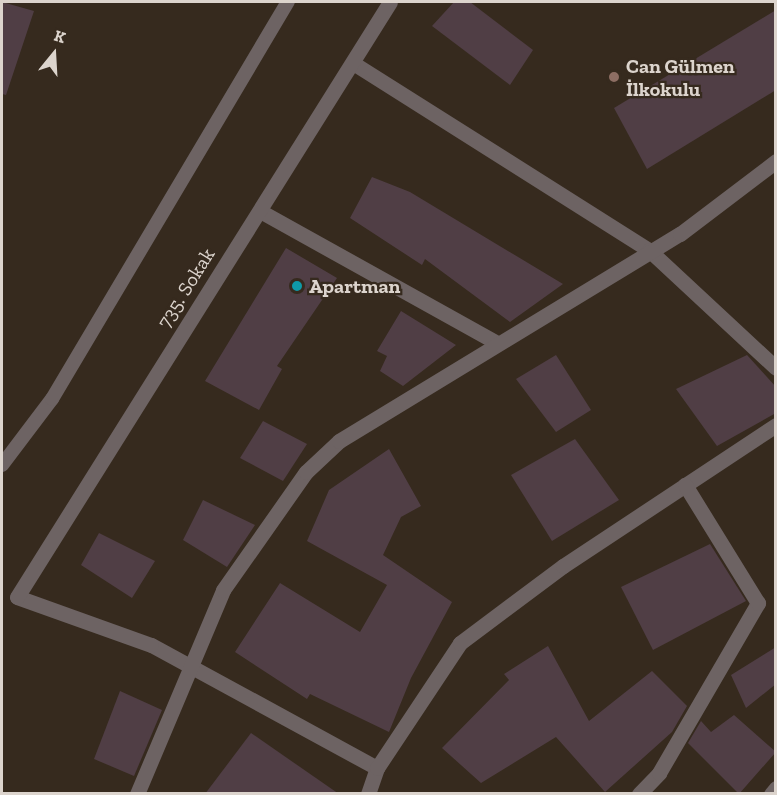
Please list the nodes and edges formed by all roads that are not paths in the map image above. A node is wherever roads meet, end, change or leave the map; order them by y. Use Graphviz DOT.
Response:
graph roads {
  1 [pos="288,2"];
  2 [pos="390,2"];
  3 [pos="353,63"];
  4 [pos="776,161"];
  5 [pos="260,211"];
  6 [pos="648,250"];
  7 [pos="497,343"];
  8 [pos="776,368"];
  9 [pos="776,425"];
  10 [pos="2,465"];
  11 [pos="685,485"];
  12 [pos="190,667"];
  13 [pos="377,768"];
  14 [pos="776,788"];
  15 [pos="137,794"];
  16 [pos="368,794"];
  17 [pos="639,794"];
  18 [pos="771,794"];
  1 -- 10 [label="lane"];
  2 -- 3 [label="street, 735. Sokak"];
  3 -- 5 [label="street, 735. Sokak"];
  3 -- 6 [label="street"];
  4 -- 6 [label="street"];
  5 -- 7 [label="street"];
  5 -- 12 [label="street, 735. Sokak"];
  6 -- 7 [label="street"];
  6 -- 8 [label="street"];
  7 -- 12 [label="street"];
  9 -- 11 [label="street"];
  11 -- 13 [label="street"];
  11 -- 17 [label="street"];
  12 -- 13 [label="street"];
  12 -- 15 [label="street"];
  13 -- 16 [label="street"];
  14 -- 18 [label="street"];
}
